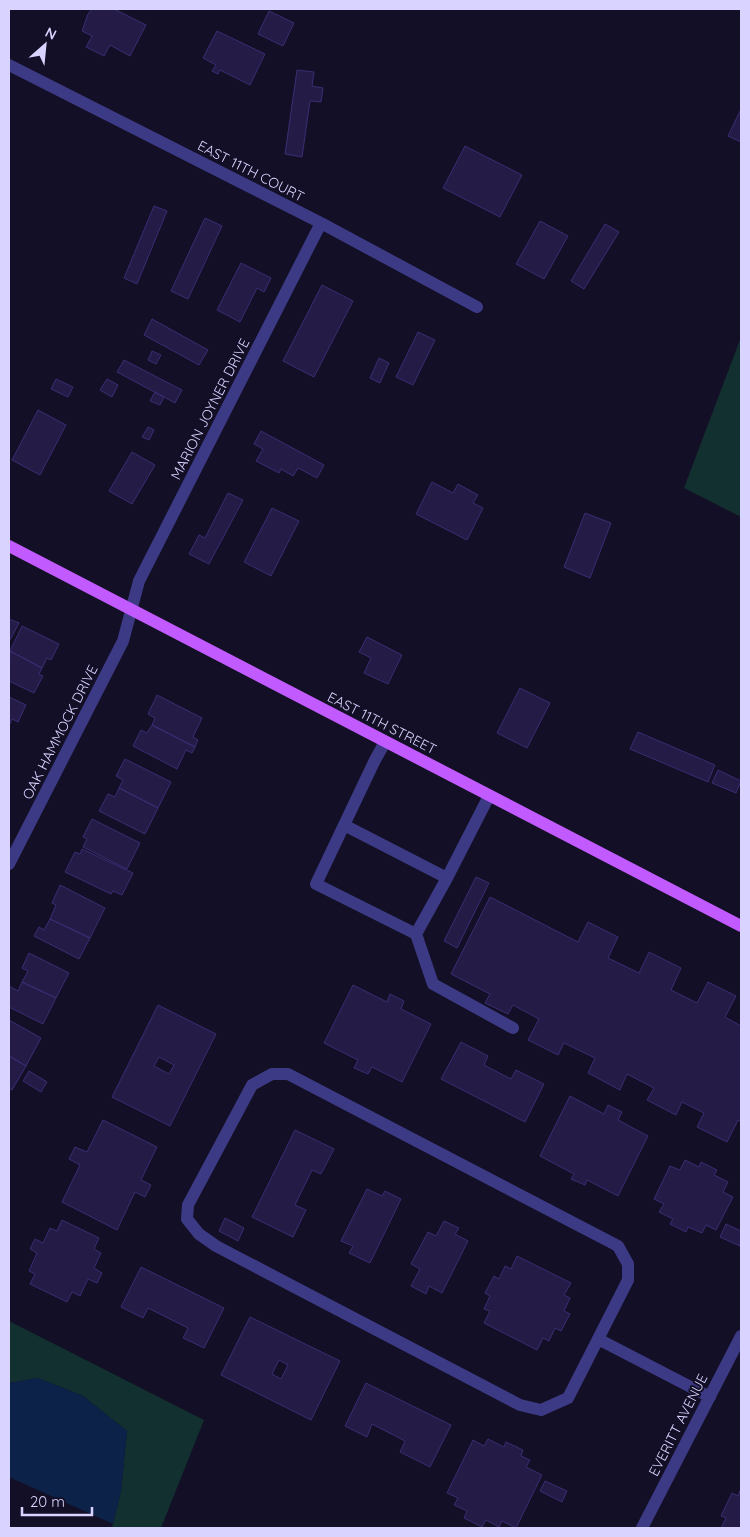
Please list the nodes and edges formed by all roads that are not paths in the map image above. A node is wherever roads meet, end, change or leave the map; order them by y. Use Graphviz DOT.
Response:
graph roads {
  1 [pos="9,65"];
  2 [pos="321,223"];
  3 [pos="477,307"];
  4 [pos="9,546"];
  5 [pos="131,611"];
  6 [pos="385,742"];
  7 [pos="489,796"];
  8 [pos="344,824"];
  9 [pos="9,864"];
  10 [pos="447,878"];
  11 [pos="741,926"];
  12 [pos="416,934"];
  13 [pos="513,1028"];
  14 [pos="741,1336"];
  15 [pos="598,1339"];
  16 [pos="710,1397"];
  17 [pos="642,1528"];
  1 -- 2 [label="street, EAST 11TH COURT"];
  2 -- 3 [label="street, EAST 11TH COURT"];
  2 -- 5 [label="street, MARION JOYNER DRIVE"];
  4 -- 5 [label="main road, EAST 11TH STREET"];
  5 -- 6 [label="main road, EAST 11TH STREET"];
  5 -- 9 [label="street, OAK HAMMOCK DRIVE"];
  6 -- 7 [label="main road, EAST 11TH STREET"];
  6 -- 8 [label="street"];
  7 -- 10 [label="street"];
  7 -- 11 [label="main road, EAST 11TH STREET"];
  8 -- 10 [label="street"];
  8 -- 12 [label="street"];
  10 -- 12 [label="street"];
  12 -- 13 [label="street"];
  14 -- 16 [label="street, EVERITT AVENUE"];
  15 -- 15 [label="street"];
  15 -- 16 [label="street"];
  16 -- 17 [label="street, EVERITT AVENUE"];
}
